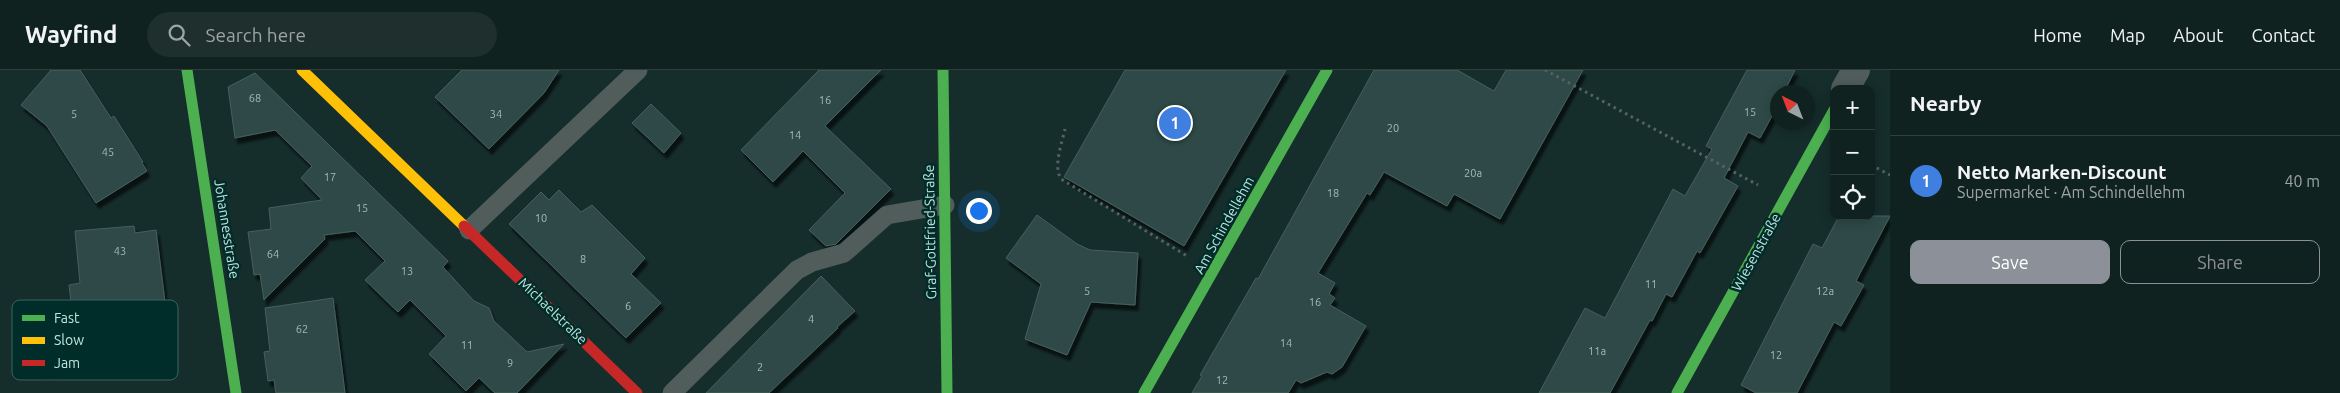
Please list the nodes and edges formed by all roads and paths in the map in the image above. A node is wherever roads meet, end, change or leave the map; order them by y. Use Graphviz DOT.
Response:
graph roads {
  1 [pos="187,70"];
  2 [pos="302,70"];
  3 [pos="638,70"];
  4 [pos="943,70"];
  5 [pos="1327,70"];
  6 [pos="1545,70"];
  7 [pos="1856,70"];
  8 [pos="1847,85"];
  9 [pos="1830,117"];
  10 [pos="1065,129"];
  11 [pos="1875,167"];
  12 [pos="1890,175"];
  13 [pos="1785,200"];
  14 [pos="945,205"];
  15 [pos="468,230"];
  16 [pos="1215,272"];
  17 [pos="236,393"];
  18 [pos="637,393"];
  19 [pos="672,393"];
  20 [pos="947,393"];
  21 [pos="1144,393"];
  22 [pos="1677,393"];
  1 -- 17 [label="street, Johannesstraße"];
  2 -- 15 [label="street, Michaelstraße"];
  3 -- 15 [label="lane"];
  4 -- 14 [label="street, Graf-Gottfried-Straße"];
  5 -- 16 [label="street, Am Schindellehm"];
  6 -- 13 [label="path"];
  7 -- 8 [label="street"];
  9 -- 13 [label="street, Wiesenstraße"];
  10 -- 16 [label="path"];
  11 -- 12 [label="path"];
  13 -- 22 [label="street, Wiesenstraße"];
  14 -- 19 [label="lane"];
  14 -- 20 [label="street, Graf-Gottfried-Straße"];
  15 -- 18 [label="street, Michaelstraße"];
  16 -- 21 [label="street, Am Schindellehm"];
}
